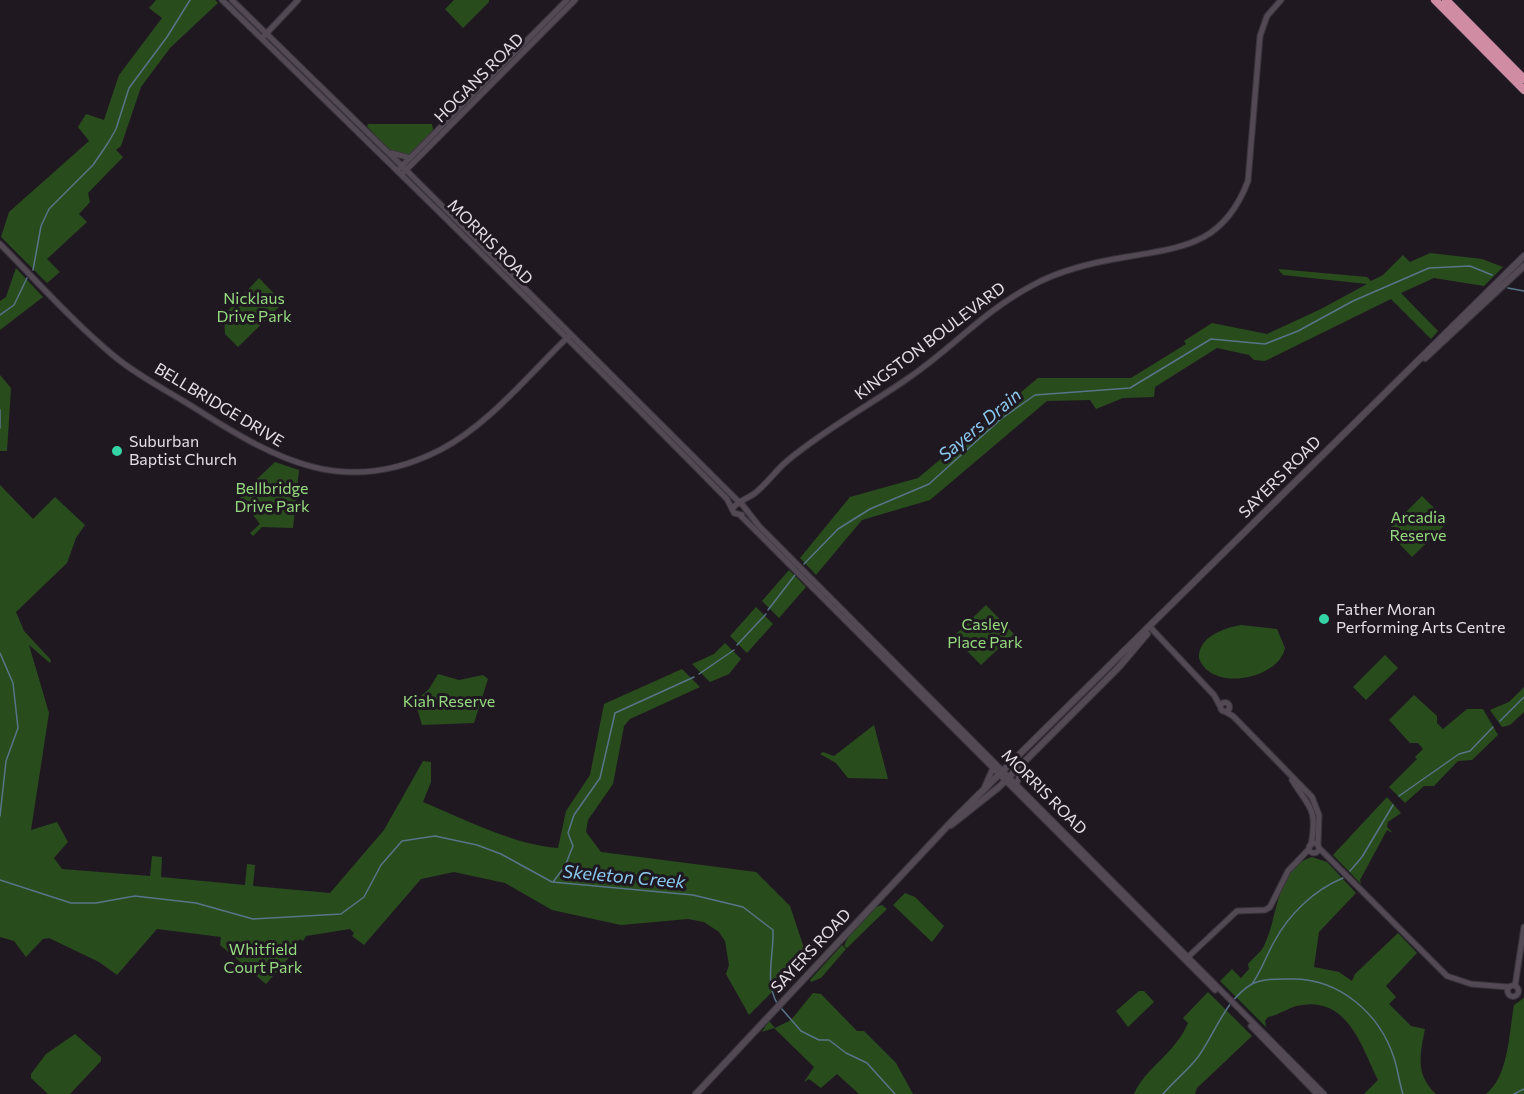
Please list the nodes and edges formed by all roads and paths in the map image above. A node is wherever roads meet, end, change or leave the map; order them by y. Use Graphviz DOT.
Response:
graph roads {
  1 [pos="222,0"];
  2 [pos="231,0"];
  3 [pos="298,0"];
  4 [pos="567,0"];
  5 [pos="575,0"];
  6 [pos="1281,0"];
  7 [pos="1435,0"];
  8 [pos="1446,0"];
  9 [pos="1468,23"];
  10 [pos="1469,34"];
  11 [pos="264,36"];
  12 [pos="1501,61"];
  13 [pos="1524,79"];
  14 [pos="1524,90"];
  15 [pos="380,145"];
  16 [pos="410,158"];
  17 [pos="404,168"];
  18 [pos="399,173"];
  19 [pos="448,216"];
  20 [pos="0,244"];
  21 [pos="1524,256"];
  22 [pos="1524,266"];
  23 [pos="568,336"];
  24 [pos="1388,390"];
  25 [pos="678,446"];
  26 [pos="755,493"];
  27 [pos="740,503"];
  28 [pos="733,508"];
  29 [pos="746,508"];
  30 [pos="741,516"];
  31 [pos="839,609"];
  32 [pos="1150,627"];
  33 [pos="906,675"];
  34 [pos="1026,760"];
  35 [pos="993,768"];
  36 [pos="1005,776"];
  37 [pos="1017,783"];
  38 [pos="999,787"];
  39 [pos="1018,794"];
  40 [pos="980,795"];
  41 [pos="1053,824"];
  42 [pos="947,826"];
  43 [pos="1314,849"];
  44 [pos="1524,927"];
  45 [pos="1187,960"];
  46 [pos="1511,988"];
  47 [pos="1524,993"];
  48 [pos="1306,1079"];
  49 [pos="696,1094"];
  50 [pos="1317,1094"];
  51 [pos="1324,1094"];
  1 -- 11 [label="street, MORRIS ROAD"];
  2 -- 11 [label="street, MORRIS ROAD"];
  3 -- 11 [label="street"];
  4 -- 16 [label="street, HOGANS ROAD"];
  5 -- 17 [label="street, HOGANS ROAD"];
  6 -- 26 [label="street, KINGSTON BOULEVARD"];
  7 -- 10 [label="highway"];
  8 -- 9 [label="highway"];
  9 -- 10 [label="highway"];
  9 -- 12 [label="highway"];
  10 -- 12 [label="highway"];
  11 -- 15 [label="street, MORRIS ROAD"];
  11 -- 18 [label="street, MORRIS ROAD"];
  12 -- 13 [label="highway"];
  12 -- 14 [label="highway"];
  15 -- 16 [label="street"];
  15 -- 17 [label="street, MORRIS ROAD"];
  16 -- 17 [label="street, HOGANS ROAD"];
  17 -- 18 [label="street, HOGANS ROAD"];
  17 -- 19 [label="street, MORRIS ROAD"];
  18 -- 19 [label="street, MORRIS ROAD"];
  19 -- 23 [label="street, MORRIS ROAD"];
  20 -- 23 [label="street, BELLBRIDGE DRIVE"];
  21 -- 24 [label="main road, SAYERS ROAD"];
  22 -- 24 [label="main road, SAYERS ROAD"];
  23 -- 25 [label="street, MORRIS ROAD"];
  24 -- 32 [label="main road, SAYERS ROAD"];
  25 -- 27 [label="street, MORRIS ROAD"];
  25 -- 28 [label="street, MORRIS ROAD"];
  26 -- 27 [label="street, KINGSTON BOULEVARD"];
  26 -- 29 [label="street, KINGSTON BOULEVARD"];
  27 -- 28 [label="street, KINGSTON BOULEVARD"];
  27 -- 29 [label="street, MORRIS ROAD"];
  28 -- 30 [label="street, MORRIS ROAD"];
  29 -- 30 [label="street, KINGSTON BOULEVARD"];
  29 -- 31 [label="street, MORRIS ROAD"];
  30 -- 31 [label="street, MORRIS ROAD"];
  31 -- 33 [label="street, MORRIS ROAD"];
  32 -- 34 [label="main road, SAYERS ROAD"];
  32 -- 36 [label="main road, SAYERS ROAD"];
  32 -- 43 [label="street"];
  33 -- 35 [label="street, MORRIS ROAD"];
  33 -- 36 [label="street, MORRIS ROAD"];
  34 -- 36 [label="main road, SAYERS ROAD"];
  34 -- 37 [label="street"];
  35 -- 36 [label="street, MORRIS ROAD"];
  35 -- 40 [label="street"];
  36 -- 37 [label="street, MORRIS ROAD"];
  36 -- 38 [label="main road, SAYERS ROAD"];
  36 -- 39 [label="street, MORRIS ROAD"];
  36 -- 40 [label="main road, SAYERS ROAD"];
  37 -- 41 [label="street, MORRIS ROAD"];
  38 -- 39 [label="street"];
  38 -- 42 [label="main road, SAYERS ROAD"];
  39 -- 41 [label="street, MORRIS ROAD"];
  40 -- 42 [label="main road, SAYERS ROAD"];
  41 -- 45 [label="street, MORRIS ROAD"];
  42 -- 49 [label="main road, SAYERS ROAD"];
  43 -- 45 [label="street"];
  43 -- 46 [label="street"];
  44 -- 46 [label="street"];
  45 -- 48 [label="street, MORRIS ROAD"];
  46 -- 47 [label="street"];
  46 -- 47 [label="street"];
  48 -- 50 [label="street, MORRIS ROAD"];
  48 -- 51 [label="street, MORRIS ROAD"];
}
